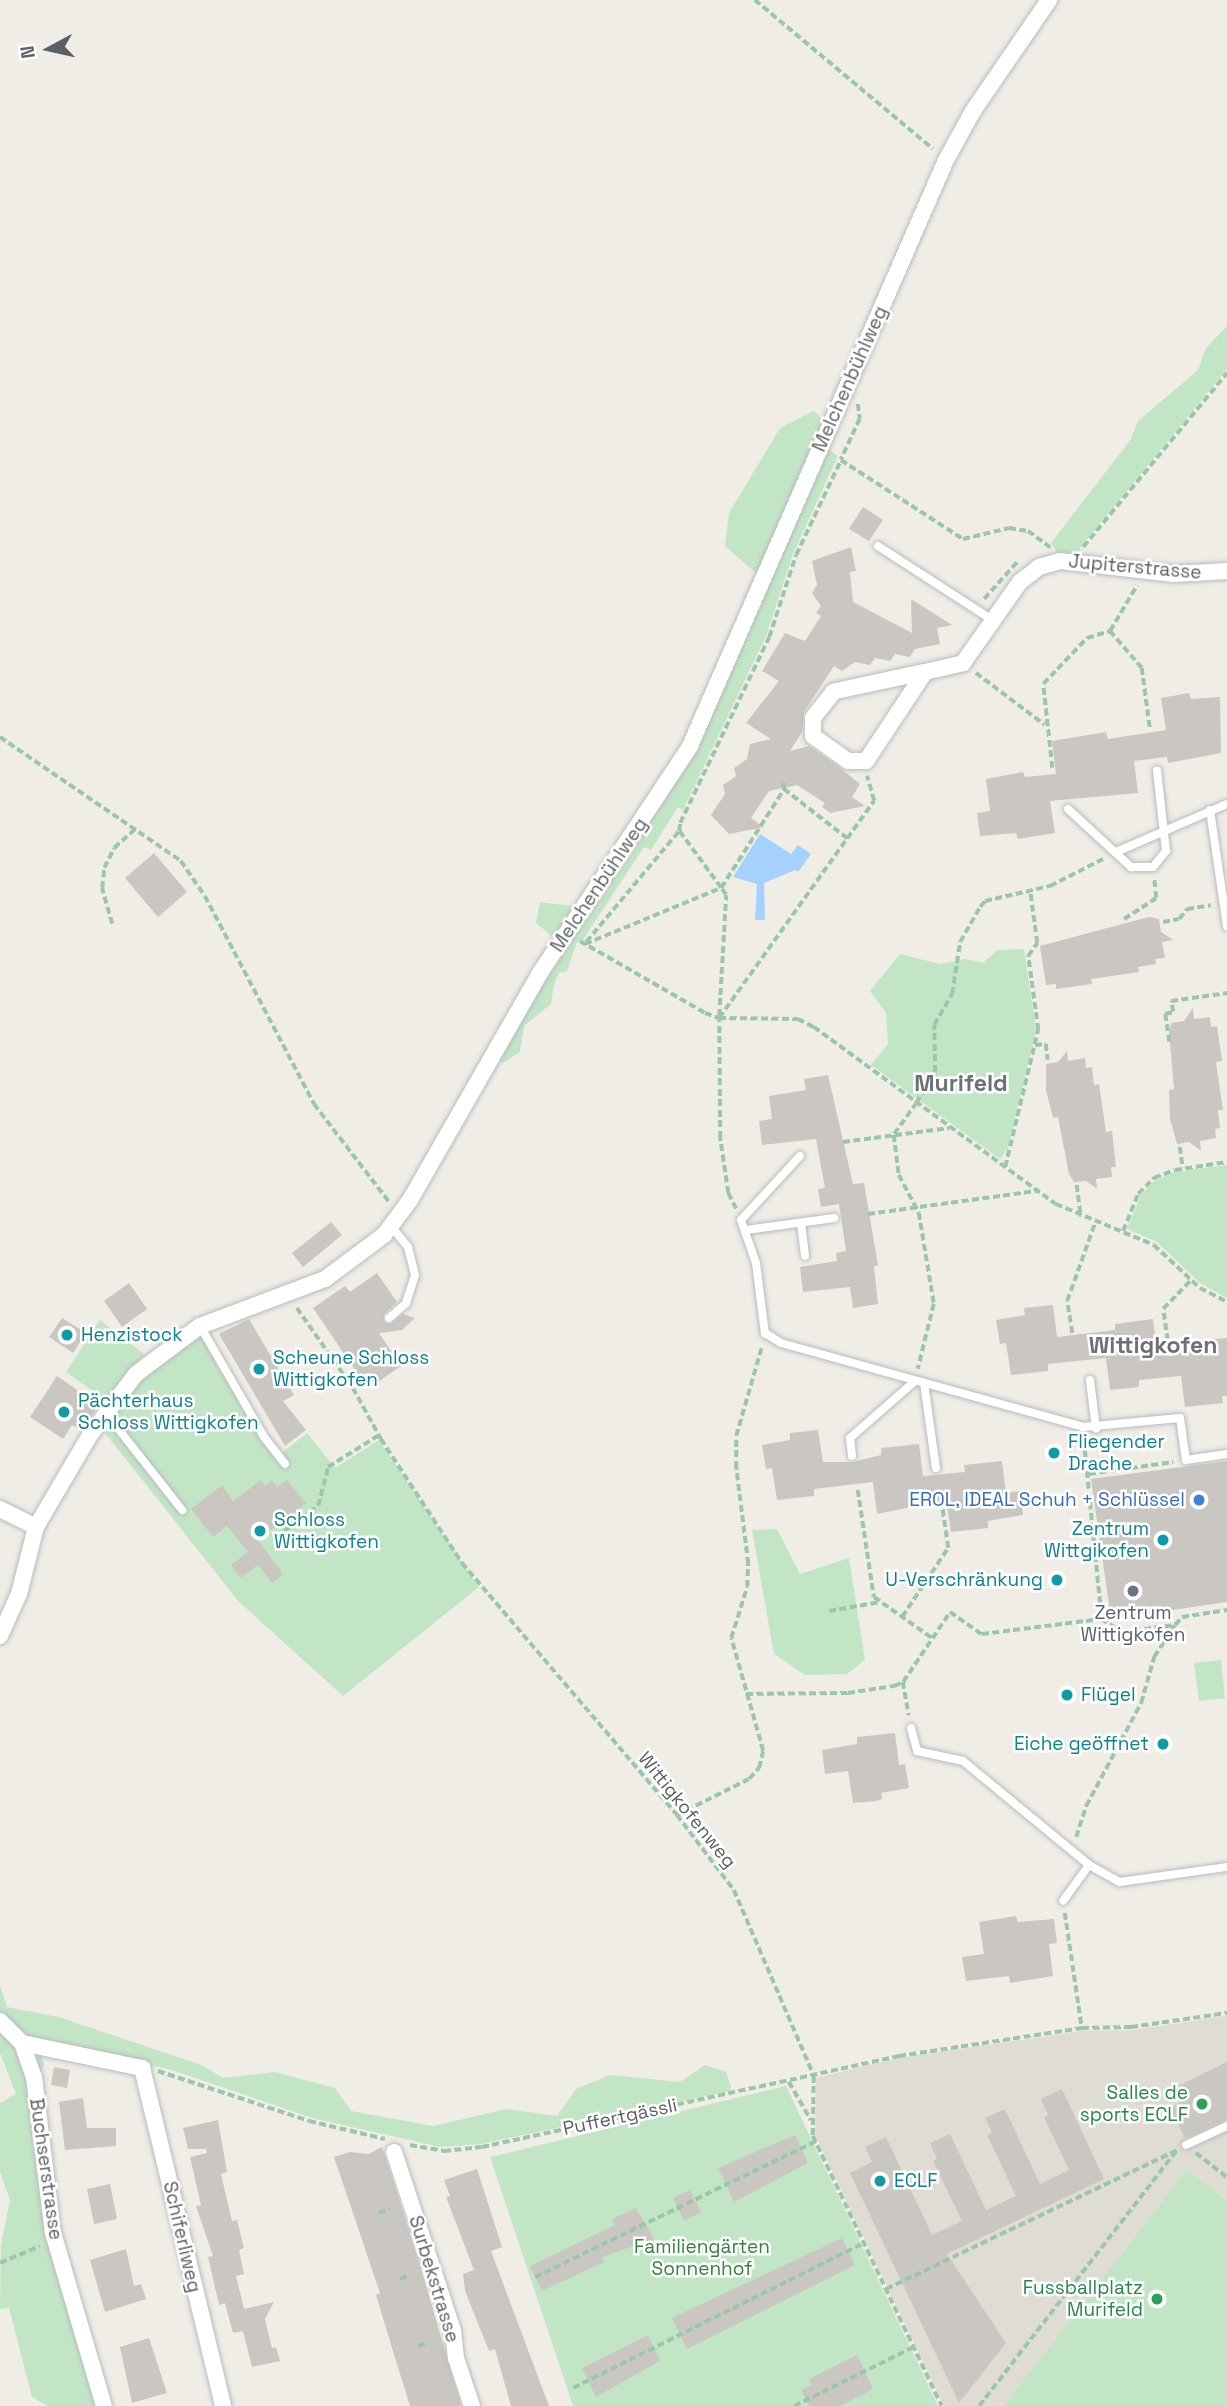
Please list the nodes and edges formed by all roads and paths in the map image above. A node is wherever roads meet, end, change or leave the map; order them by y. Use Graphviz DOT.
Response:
graph roads {
  1 [pos="755,0"];
  2 [pos="1049,0"];
  3 [pos="946,160"];
  4 [pos="1227,373"];
  5 [pos="844,394"];
  6 [pos="841,460"];
  7 [pos="878,546"];
  8 [pos="1060,561"];
  9 [pos="1080,563"];
  10 [pos="1145,571"];
  11 [pos="1227,571"];
  12 [pos="995,621"];
  13 [pos="1110,631"];
  14 [pos="963,663"];
  15 [pos="925,672"];
  16 [pos="1046,726"];
  17 [pos="1150,728"];
  18 [pos="0,737"];
  19 [pos="861,763"];
  20 [pos="1052,768"];
  21 [pos="1157,771"];
  22 [pos="1227,804"];
  23 [pos="1068,809"];
  24 [pos="1210,810"];
  25 [pos="136,828"];
  26 [pos="1165,829"];
  27 [pos="679,831"];
  28 [pos="847,838"];
  29 [pos="1116,852"];
  30 [pos="1153,867"];
  31 [pos="721,888"];
  32 [pos="1030,891"];
  33 [pos="1224,904"];
  34 [pos="1124,919"];
  35 [pos="1163,922"];
  36 [pos="112,924"];
  37 [pos="1227,927"];
  38 [pos="566,933"];
  39 [pos="585,944"];
  40 [pos="1227,993"];
  41 [pos="719,1018"];
  42 [pos="1169,1042"];
  43 [pos="1035,1045"];
  44 [pos="1048,1060"];
  45 [pos="916,1103"];
  46 [pos="951,1128"];
  47 [pos="894,1135"];
  48 [pos="843,1142"];
  49 [pos="1180,1147"];
  50 [pos="800,1156"];
  51 [pos="1227,1162"];
  52 [pos="1005,1167"];
  53 [pos="1183,1168"];
  54 [pos="1077,1185"];
  55 [pos="1037,1191"];
  56 [pos="917,1208"];
  57 [pos="868,1214"];
  58 [pos="834,1218"];
  59 [pos="1081,1218"];
  60 [pos="741,1220"];
  61 [pos="396,1221"];
  62 [pos="801,1223"];
  63 [pos="1095,1223"];
  64 [pos="746,1230"];
  65 [pos="1123,1231"];
  66 [pos="806,1256"];
  67 [pos="1192,1279"];
  68 [pos="288,1294"];
  69 [pos="1227,1302"];
  70 [pos="389,1318"];
  71 [pos="200,1326"];
  72 [pos="765,1333"];
  73 [pos="1072,1333"];
  74 [pos="1169,1351"];
  75 [pos="1090,1380"];
  76 [pos="919,1382"];
  77 [pos="105,1412"];
  78 [pos="1083,1427"];
  79 [pos="1096,1429"];
  80 [pos="379,1435"];
  81 [pos="1227,1454"];
  82 [pos="852,1456"];
  83 [pos="1186,1460"];
  84 [pos="285,1464"];
  85 [pos="936,1468"];
  86 [pos="1089,1474"];
  87 [pos="858,1490"];
  88 [pos="942,1507"];
  89 [pos="0,1509"];
  90 [pos="181,1510"];
  91 [pos="36,1527"];
  92 [pos="284,1531"];
  93 [pos="880,1602"];
  94 [pos="829,1611"];
  95 [pos="1227,1611"];
  96 [pos="902,1617"];
  97 [pos="1101,1619"];
  98 [pos="1175,1625"];
  99 [pos="0,1636"];
  100 [pos="932,1638"];
  101 [pos="902,1682"];
  102 [pos="746,1694"];
  103 [pos="911,1728"];
  104 [pos="677,1815"];
  105 [pos="1071,1849"];
  106 [pos="1089,1865"];
  107 [pos="1227,1867"];
  108 [pos="1063,1901"];
  109 [pos="1227,2013"];
  110 [pos="0,2021"];
  111 [pos="1082,2028"];
  112 [pos="22,2043"];
  113 [pos="142,2068"];
  114 [pos="814,2076"];
  115 [pos="789,2081"];
  116 [pos="811,2120"];
  117 [pos="1227,2126"];
  118 [pos="816,2141"];
  119 [pos="400,2146"];
  120 [pos="1182,2147"];
  121 [pos="1227,2177"];
  122 [pos="390,2209"];
  123 [pos="379,2213"];
  124 [pos="55,2240"];
  125 [pos="864,2243"];
  126 [pos="0,2263"];
  127 [pos="408,2276"];
  128 [pos="535,2277"];
  129 [pos="400,2279"];
  130 [pos="886,2289"];
  131 [pos="428,2343"];
  132 [pos="418,2346"];
  133 [pos="914,2347"];
  134 [pos="573,2388"];
  135 [pos="104,2406"];
  136 [pos="223,2406"];
  137 [pos="472,2406"];
  138 [pos="794,2406"];
  139 [pos="942,2406"];
  140 [pos="979,2406"];
  1 -- 3 [label="path"];
  2 -- 3 [label="street, Melchenbühlweg"];
  3 -- 5 [label="street, Melchenbühlweg"];
  4 -- 9 [label="path"];
  5 -- 6 [label="path"];
  5 -- 38 [label="street, Melchenbühlweg"];
  6 -- 8 [label="path"];
  6 -- 27 [label="path"];
  7 -- 12 [label="lane"];
  8 -- 9 [label="street, Jupiterstrasse"];
  8 -- 12 [label="street, Jupiterstrasse"];
  9 -- 10 [label="street, Jupiterstrasse"];
  10 -- 11 [label="street, Jupiterstrasse"];
  10 -- 13 [label="path"];
  12 -- 14 [label="street, Jupiterstrasse"];
  13 -- 16 [label="path"];
  13 -- 17 [label="path"];
  14 -- 15 [label="street"];
  14 -- 16 [label="path"];
  15 -- 19 [label="street"];
  15 -- 19 [label="street"];
  16 -- 20 [label="path"];
  18 -- 25 [label="path"];
  19 -- 28 [label="path"];
  21 -- 26 [label="lane"];
  22 -- 24 [label="lane"];
  23 -- 29 [label="lane"];
  24 -- 26 [label="lane"];
  24 -- 33 [label="lane"];
  25 -- 36 [label="path"];
  25 -- 61 [label="path"];
  26 -- 29 [label="lane"];
  26 -- 30 [label="lane"];
  27 -- 31 [label="path"];
  27 -- 39 [label="path"];
  28 -- 31 [label="path"];
  28 -- 41 [label="path"];
  29 -- 30 [label="lane"];
  29 -- 32 [label="path"];
  30 -- 34 [label="path"];
  31 -- 39 [label="path"];
  31 -- 41 [label="path"];
  32 -- 43 [label="path"];
  32 -- 45 [label="path"];
  33 -- 35 [label="path"];
  33 -- 37 [label="lane"];
  38 -- 39 [label="path"];
  38 -- 61 [label="street, Melchenbühlweg"];
  39 -- 41 [label="path"];
  40 -- 42 [label="path"];
  41 -- 45 [label="path"];
  41 -- 60 [label="path"];
  43 -- 44 [label="path"];
  43 -- 52 [label="path"];
  45 -- 46 [label="path"];
  45 -- 47 [label="path"];
  46 -- 47 [label="path"];
  46 -- 52 [label="path"];
  47 -- 48 [label="path"];
  47 -- 56 [label="path"];
  49 -- 53 [label="path"];
  50 -- 60 [label="lane"];
  51 -- 53 [label="path"];
  52 -- 55 [label="path"];
  53 -- 65 [label="path"];
  54 -- 59 [label="path"];
  55 -- 56 [label="path"];
  55 -- 59 [label="path"];
  56 -- 57 [label="path"];
  56 -- 76 [label="path"];
  58 -- 62 [label="lane"];
  59 -- 63 [label="path"];
  60 -- 64 [label="lane"];
  61 -- 68 [label="street, Melchenbühlweg"];
  61 -- 70 [label="lane"];
  62 -- 64 [label="lane"];
  62 -- 66 [label="lane"];
  63 -- 65 [label="path"];
  63 -- 73 [label="path"];
  64 -- 72 [label="lane"];
  65 -- 67 [label="path"];
  67 -- 69 [label="path"];
  67 -- 74 [label="path"];
  68 -- 71 [label="street, Melchenbühlweg"];
  68 -- 80 [label="path, Wittigkofenweg"];
  71 -- 77 [label="street, Melchenbühlweg"];
  71 -- 84 [label="lane"];
  72 -- 76 [label="lane"];
  72 -- 102 [label="path"];
  75 -- 79 [label="lane"];
  76 -- 78 [label="lane"];
  76 -- 82 [label="lane"];
  76 -- 85 [label="lane"];
  77 -- 90 [label="lane"];
  77 -- 91 [label="street, Melchenbühlweg"];
  78 -- 79 [label="lane"];
  78 -- 86 [label="path"];
  79 -- 83 [label="lane"];
  80 -- 92 [label="path"];
  80 -- 104 [label="path, Wittigkofenweg"];
  81 -- 83 [label="lane"];
  83 -- 86 [label="path"];
  86 -- 97 [label="path"];
  87 -- 93 [label="path"];
  88 -- 96 [label="path"];
  89 -- 91 [label="street"];
  91 -- 99 [label="street, Melchenbühlweg"];
  93 -- 94 [label="path"];
  93 -- 96 [label="path"];
  95 -- 98 [label="path"];
  96 -- 100 [label="path"];
  97 -- 98 [label="path"];
  97 -- 100 [label="path"];
  98 -- 105 [label="path"];
  100 -- 101 [label="path"];
  101 -- 102 [label="path"];
  101 -- 103 [label="path"];
  102 -- 104 [label="path"];
  103 -- 105 [label="lane"];
  104 -- 114 [label="path, Wittigkofenweg"];
  105 -- 106 [label="lane"];
  106 -- 107 [label="lane"];
  106 -- 108 [label="lane"];
  108 -- 111 [label="path"];
  109 -- 111 [label="path, Puffertgässli"];
  110 -- 112 [label="street, Buchserstrasse"];
  111 -- 114 [label="path, Puffertgässli"];
  112 -- 113 [label="street"];
  112 -- 124 [label="street, Buchserstrasse"];
  113 -- 119 [label="path, Puffertgässli"];
  113 -- 136 [label="street, Schiferliweg"];
  114 -- 115 [label="path, Puffertgässli"];
  114 -- 116 [label="path, Wittigkofenweg"];
  115 -- 116 [label="path"];
  115 -- 119 [label="path, Puffertgässli"];
  116 -- 118 [label="path, Wittigkofenweg"];
  117 -- 120 [label="lane"];
  118 -- 125 [label="path, Wittigkofenweg"];
  118 -- 128 [label="path"];
  119 -- 137 [label="street, Surbekstrasse"];
  120 -- 121 [label="path"];
  120 -- 130 [label="path"];
  120 -- 140 [label="path"];
  122 -- 123 [label="path"];
  124 -- 126 [label="path"];
  124 -- 135 [label="street, Buchserstrasse"];
  125 -- 130 [label="path, Wittigkofenweg"];
  125 -- 134 [label="path"];
  127 -- 129 [label="path"];
  130 -- 133 [label="path, Wittigkofenweg"];
  131 -- 132 [label="path"];
  133 -- 138 [label="path"];
  133 -- 139 [label="path, Wittigkofenweg"];
}
